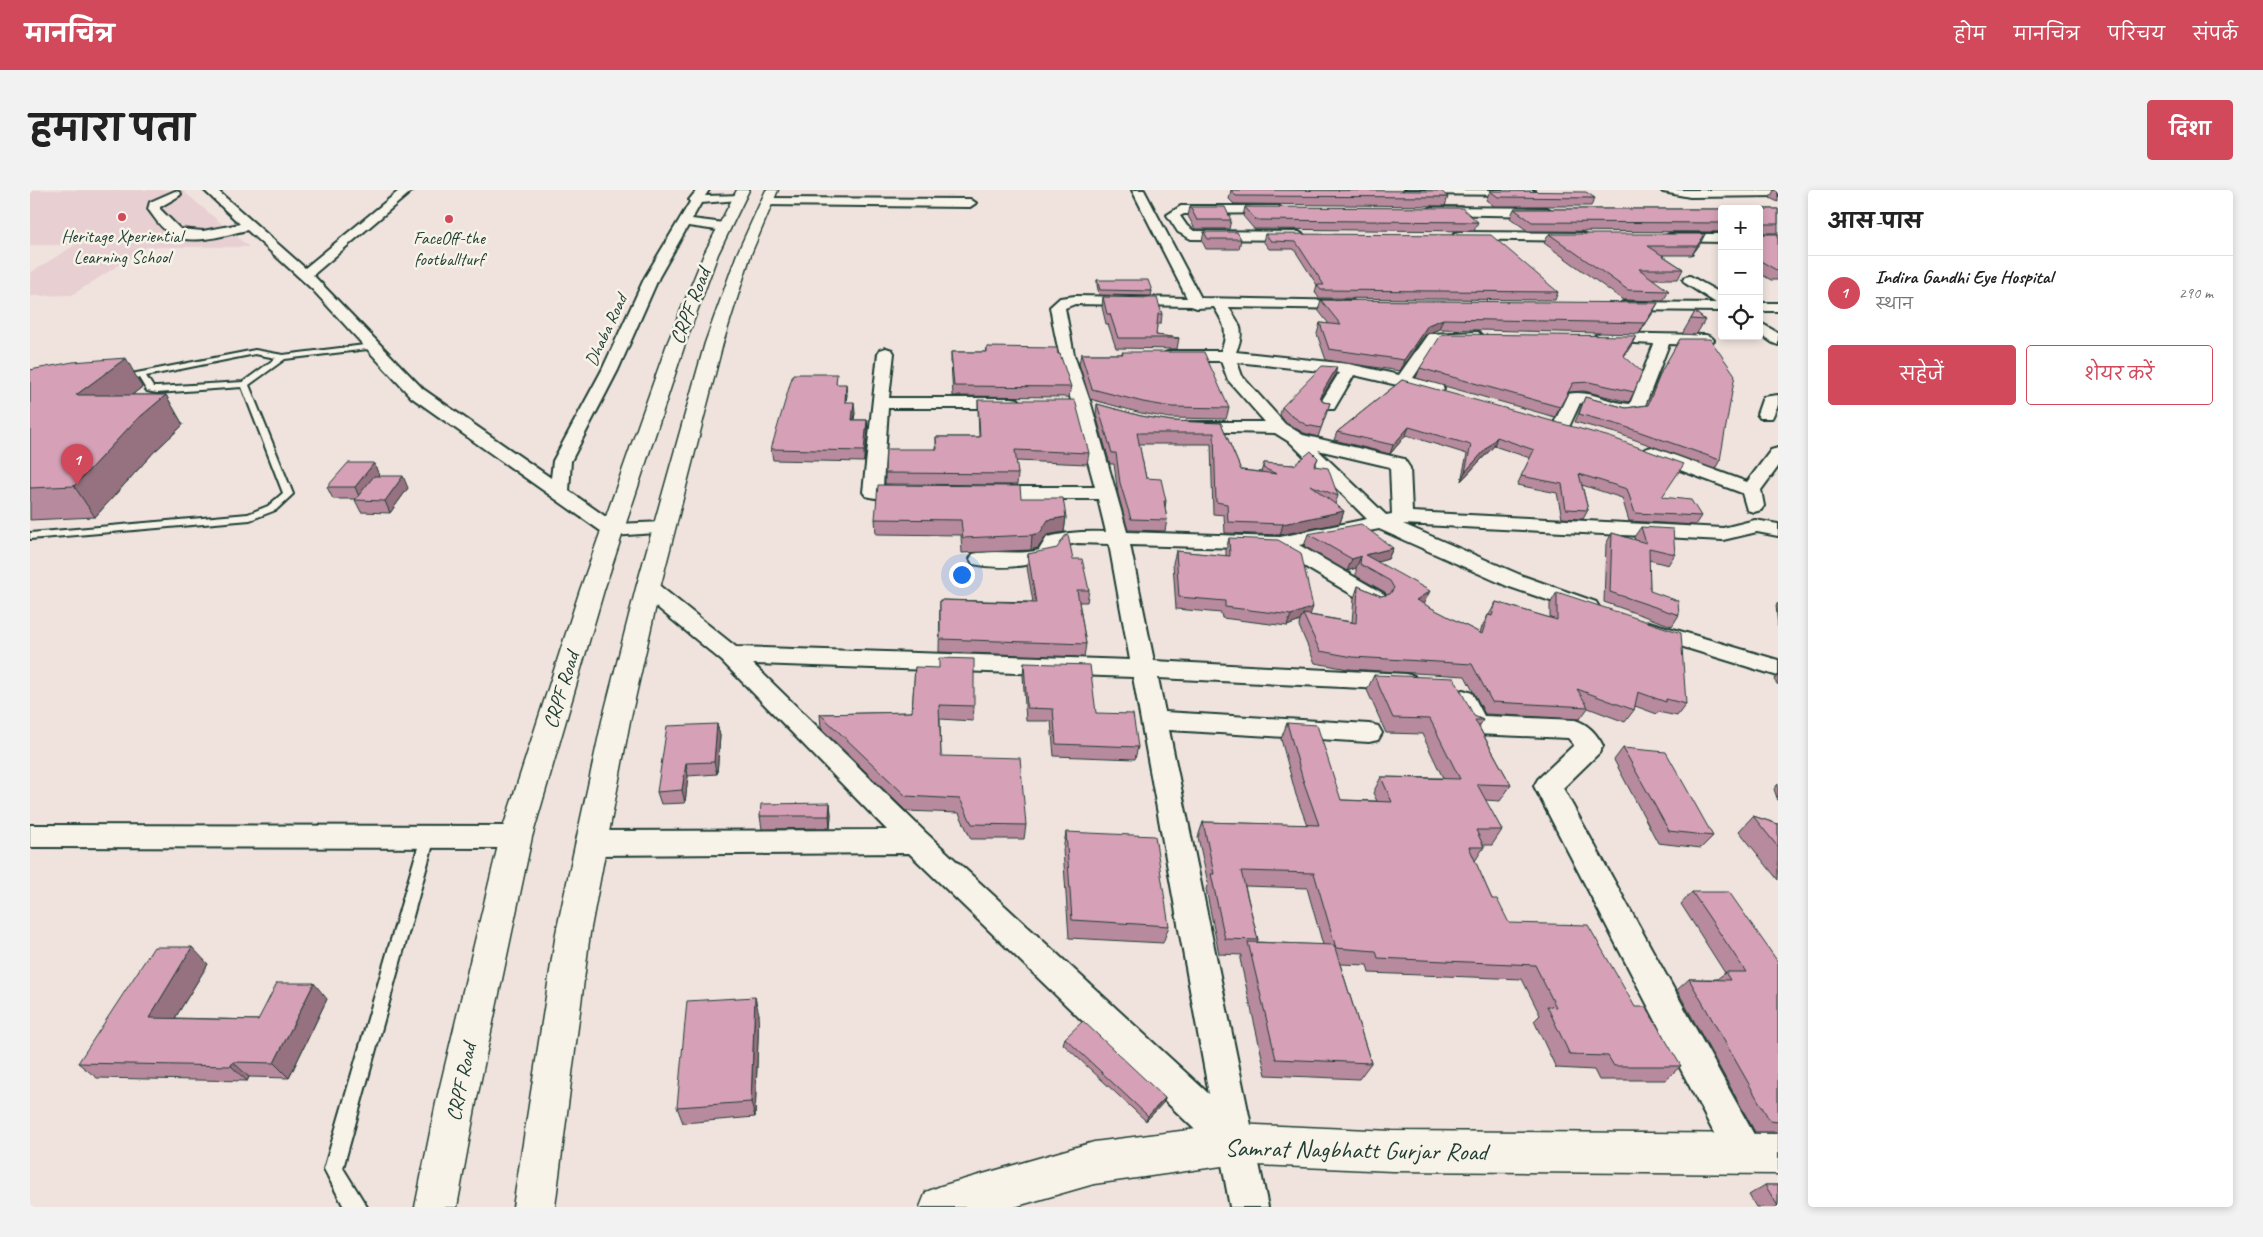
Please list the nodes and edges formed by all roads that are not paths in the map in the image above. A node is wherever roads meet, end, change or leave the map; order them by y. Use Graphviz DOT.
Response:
graph roads {
  1 [pos="210,190"];
  2 [pos="407,190"];
  3 [pos="1138,190"];
  4 [pos="1528,190"];
  5 [pos="1667,190"];
  6 [pos="1401,191"];
  7 [pos="1778,193"];
  8 [pos="175,194"];
  9 [pos="1754,194"];
  10 [pos="699,195"];
  11 [pos="755,195"];
  12 [pos="970,203"];
  13 [pos="1776,206"];
  14 [pos="1416,211"];
  15 [pos="1564,212"];
  16 [pos="684,222"];
  17 [pos="251,225"];
  18 [pos="724,227"];
  19 [pos="1304,236"];
  20 [pos="1447,236"];
  21 [pos="1594,237"];
  22 [pos="1653,238"];
  23 [pos="1718,238"];
  24 [pos="304,275"];
  25 [pos="1690,280"];
  26 [pos="1718,298"];
  27 [pos="1208,304"];
  28 [pos="1366,305"];
  29 [pos="1613,306"];
  30 [pos="1718,307"];
  31 [pos="1763,307"];
  32 [pos="1778,307"];
  33 [pos="1763,329"];
  34 [pos="1485,336"];
  35 [pos="1584,338"];
  36 [pos="1663,340"];
  37 [pos="1706,340"];
  38 [pos="1778,340"];
  39 [pos="373,346"];
  40 [pos="886,353"];
  41 [pos="1151,356"];
  42 [pos="1226,356"];
  43 [pos="283,357"];
  44 [pos="1349,369"];
  45 [pos="141,375"];
  46 [pos="1404,380"];
  47 [pos="113,381"];
  48 [pos="245,384"];
  49 [pos="1448,393"];
  50 [pos="1778,400"];
  51 [pos="880,402"];
  52 [pos="1028,403"];
  53 [pos="1328,405"];
  54 [pos="1766,414"];
  55 [pos="1545,420"];
  56 [pos="1170,425"];
  57 [pos="1279,428"];
  58 [pos="1297,440"];
  59 [pos="1636,448"];
  60 [pos="1778,454"];
  61 [pos="1751,490"];
  62 [pos="559,493"];
  63 [pos="931,493"];
  64 [pos="970,493"];
  65 [pos="1106,493"];
  66 [pos="1402,518"];
  67 [pos="1381,522"];
  68 [pos="1755,526"];
  69 [pos="664,528"];
  70 [pos="612,530"];
  71 [pos="1778,530"];
  72 [pos="30,536"];
  73 [pos="1118,537"];
  74 [pos="1280,543"];
  75 [pos="981,559"];
  76 [pos="648,588"];
  77 [pos="1376,599"];
  78 [pos="730,655"];
  79 [pos="1778,668"];
  80 [pos="1143,669"];
  81 [pos="1154,720"];
  82 [pos="1369,733"];
  83 [pos="30,836"];
  84 [pos="428,837"];
  85 [pos="516,837"];
  86 [pos="916,841"];
  87 [pos="591,843"];
  88 [pos="1236,1144"];
  89 [pos="1761,1154"];
  90 [pos="358,1207"];
  91 [pos="436,1207"];
  92 [pos="534,1207"];
  93 [pos="941,1207"];
  94 [pos="1249,1207"];
  1 -- 17 [label="street"];
  2 -- 24 [label="street"];
  3 -- 27 [label="street"];
  4 -- 6 [label="street"];
  5 -- 9 [label="street"];
  7 -- 9 [label="street"];
  8 -- 17 [label="street"];
  9 -- 13 [label="street"];
  10 -- 11 [label="street"];
  10 -- 16 [label="street, Dhaba Road"];
  11 -- 12 [label="street"];
  11 -- 18 [label="street, CRPF Road"];
  11 -- 69 [label="street"];
  14 -- 15 [label="street"];
  16 -- 18 [label="street"];
  16 -- 62 [label="street, Dhaba Road"];
  17 -- 24 [label="street"];
  18 -- 70 [label="street, CRPF Road"];
  19 -- 19 [label="street"];
  20 -- 21 [label="street"];
  22 -- 23 [label="street"];
  24 -- 39 [label="street"];
  25 -- 26 [label="street"];
  27 -- 28 [label="street"];
  27 -- 42 [label="street"];
  27 -- 65 [label="street"];
  29 -- 30 [label="street"];
  31 -- 32 [label="street"];
  33 -- 38 [label="street"];
  34 -- 46 [label="street"];
  35 -- 36 [label="street"];
  36 -- 37 [label="street"];
  36 -- 55 [label="street"];
  39 -- 43 [label="lane"];
  39 -- 62 [label="street"];
  40 -- 51 [label="street"];
  41 -- 42 [label="street"];
  42 -- 44 [label="street"];
  42 -- 57 [label="street"];
  43 -- 45 [label="lane"];
  43 -- 48 [label="lane"];
  44 -- 46 [label="street"];
  44 -- 53 [label="street"];
  45 -- 47 [label="lane"];
  45 -- 48 [label="lane"];
  46 -- 49 [label="street"];
  48 -- 72 [label="lane"];
  50 -- 54 [label="street"];
  51 -- 52 [label="street"];
  51 -- 63 [label="street"];
  56 -- 57 [label="street"];
  57 -- 58 [label="street"];
  58 -- 66 [label="street"];
  58 -- 67 [label="street"];
  59 -- 61 [label="street"];
  60 -- 61 [label="street"];
  61 -- 68 [label="street"];
  62 -- 70 [label="street"];
  64 -- 65 [label="street"];
  65 -- 73 [label="street"];
  66 -- 67 [label="street"];
  66 -- 68 [label="street"];
  67 -- 74 [label="street"];
  67 -- 79 [label="street"];
  68 -- 71 [label="street"];
  69 -- 70 [label="street"];
  69 -- 76 [label="street"];
  70 -- 85 [label="street, CRPF Road"];
  73 -- 74 [label="street"];
  73 -- 75 [label="street"];
  73 -- 80 [label="street"];
  74 -- 77 [label="street"];
  76 -- 78 [label="street"];
  76 -- 87 [label="street"];
  78 -- 80 [label="street"];
  78 -- 86 [label="street"];
  80 -- 81 [label="street"];
  80 -- 89 [label="street"];
  81 -- 82 [label="street"];
  81 -- 88 [label="street"];
  83 -- 84 [label="street"];
  84 -- 85 [label="street"];
  84 -- 90 [label="lane"];
  85 -- 91 [label="street, CRPF Road"];
  86 -- 87 [label="street"];
  86 -- 88 [label="street"];
  87 -- 92 [label="street"];
  88 -- 89 [label="street, Samrat Nagbhatt Gurjar Road"];
  88 -- 93 [label="street, Samrat Nagbhatt Gurjar Road"];
  88 -- 94 [label="street"];
}
